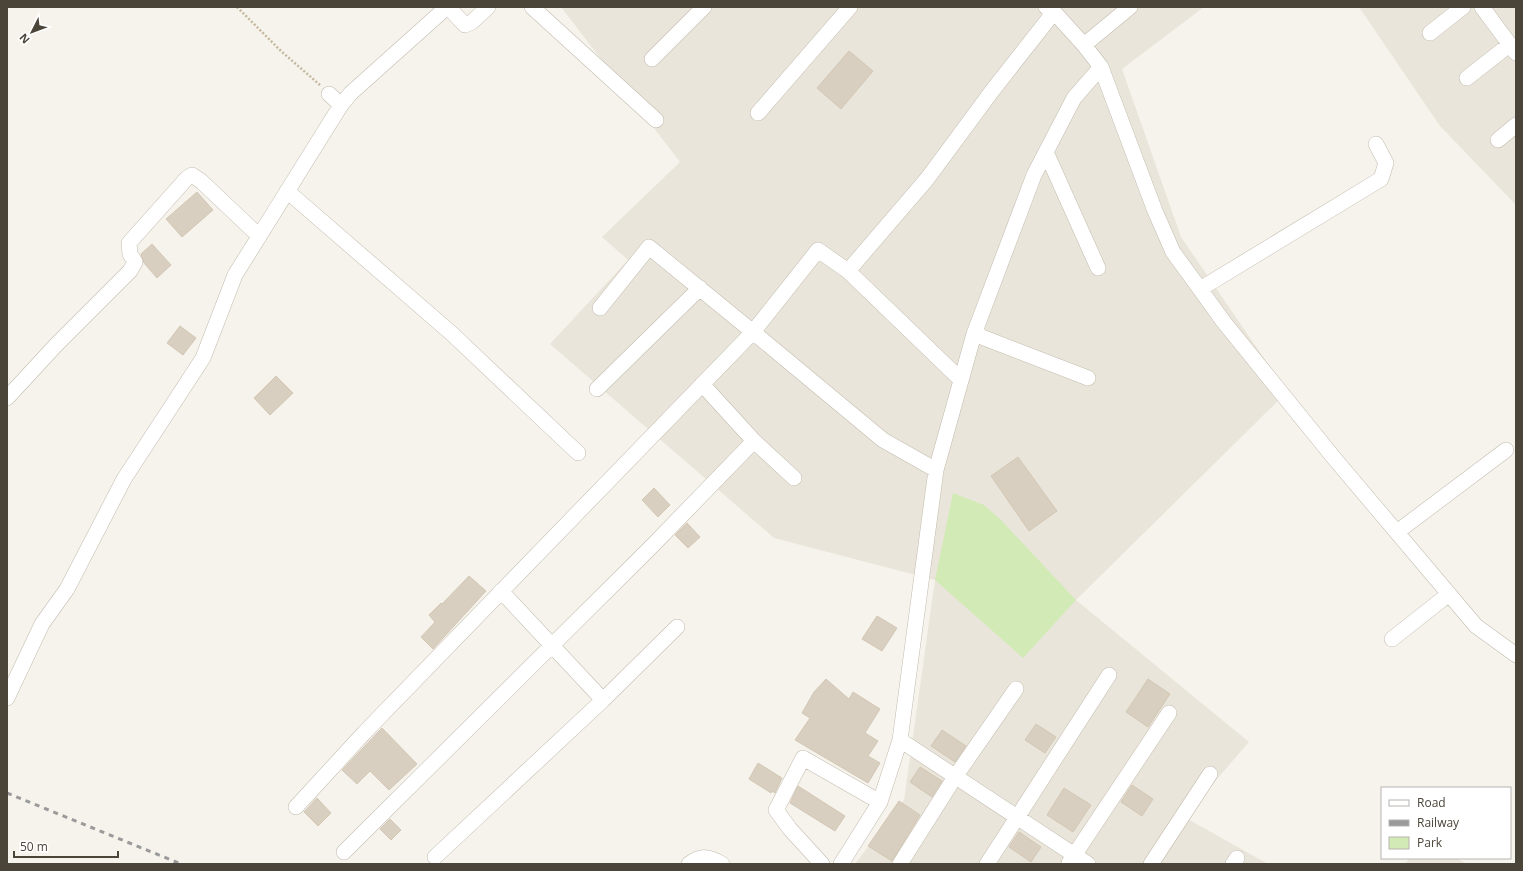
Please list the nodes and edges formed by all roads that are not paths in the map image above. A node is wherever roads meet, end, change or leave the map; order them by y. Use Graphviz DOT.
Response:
graph roads {
  1 [pos="447,7"];
  2 [pos="488,7"];
  3 [pos="532,7"];
  4 [pos="704,7"];
  5 [pos="850,7"];
  6 [pos="1130,7"];
  7 [pos="1463,7"];
  8 [pos="1482,7"];
  9 [pos="1050,10"];
  10 [pos="1430,33"];
  11 [pos="1084,45"];
  12 [pos="1513,49"];
  13 [pos="652,59"];
  14 [pos="1101,67"];
  15 [pos="1467,78"];
  16 [pos="330,94"];
  17 [pos="341,105"];
  18 [pos="758,113"];
  19 [pos="656,120"];
  20 [pos="1516,125"];
  21 [pos="1498,140"];
  22 [pos="1376,144"];
  23 [pos="1046,152"];
  24 [pos="287,191"];
  25 [pos="259,236"];
  26 [pos="1098,268"];
  27 [pos="848,271"];
  28 [pos="700,288"];
  29 [pos="1200,289"];
  30 [pos="600,308"];
  31 [pos="753,332"];
  32 [pos="974,334"];
  33 [pos="1088,378"];
  34 [pos="960,379"];
  35 [pos="702,384"];
  36 [pos="597,390"];
  37 [pos="7,398"];
  38 [pos="754,441"];
  39 [pos="1506,450"];
  40 [pos="578,453"];
  41 [pos="936,470"];
  42 [pos="794,478"];
  43 [pos="1397,532"];
  44 [pos="501,592"];
  45 [pos="1449,594"];
  46 [pos="677,627"];
  47 [pos="1392,639"];
  48 [pos="552,646"];
  49 [pos="1516,655"];
  50 [pos="1109,675"];
  51 [pos="1016,689"];
  52 [pos="7,698"];
  53 [pos="602,700"];
  54 [pos="1169,713"];
  55 [pos="900,740"];
  56 [pos="1210,774"];
  57 [pos="955,777"];
  58 [pos="880,802"];
  59 [pos="296,807"];
  60 [pos="1018,818"];
  61 [pos="344,852"];
  62 [pos="435,857"];
  63 [pos="1071,860"];
  64 [pos="689,864"];
  65 [pos="722,864"];
  66 [pos="822,864"];
  67 [pos="841,864"];
  68 [pos="900,864"];
  69 [pos="987,864"];
  70 [pos="1088,864"];
  71 [pos="1151,864"];
  1 -- 2 [label="street"];
  1 -- 17 [label="street"];
  3 -- 19 [label="street"];
  4 -- 13 [label="street"];
  5 -- 18 [label="street"];
  6 -- 11 [label="street"];
  7 -- 10 [label="street"];
  8 -- 12 [label="street"];
  9 -- 11 [label="street"];
  9 -- 27 [label="street"];
  11 -- 14 [label="street"];
  12 -- 15 [label="street"];
  14 -- 23 [label="street"];
  14 -- 29 [label="street"];
  16 -- 17 [label="street"];
  17 -- 24 [label="street"];
  20 -- 21 [label="street"];
  22 -- 29 [label="street"];
  23 -- 26 [label="street"];
  23 -- 32 [label="street"];
  24 -- 25 [label="street"];
  24 -- 40 [label="street"];
  25 -- 37 [label="street"];
  25 -- 52 [label="street"];
  27 -- 31 [label="street"];
  27 -- 34 [label="street"];
  28 -- 30 [label="street"];
  28 -- 31 [label="street"];
  28 -- 36 [label="street"];
  29 -- 43 [label="street"];
  31 -- 35 [label="street"];
  31 -- 41 [label="street"];
  32 -- 33 [label="street"];
  32 -- 34 [label="street"];
  34 -- 41 [label="street"];
  35 -- 38 [label="street"];
  35 -- 44 [label="street"];
  38 -- 42 [label="street"];
  38 -- 48 [label="street"];
  39 -- 43 [label="street"];
  41 -- 55 [label="street"];
  43 -- 45 [label="street"];
  44 -- 48 [label="street"];
  44 -- 59 [label="street"];
  45 -- 47 [label="street"];
  45 -- 49 [label="street"];
  46 -- 53 [label="street"];
  48 -- 53 [label="street"];
  48 -- 61 [label="street"];
  50 -- 60 [label="street"];
  51 -- 57 [label="street"];
  53 -- 62 [label="street"];
  54 -- 63 [label="street"];
  55 -- 57 [label="street"];
  55 -- 58 [label="street"];
  56 -- 71 [label="street"];
  57 -- 60 [label="street"];
  57 -- 68 [label="street"];
  58 -- 66 [label="street"];
  58 -- 67 [label="street"];
  60 -- 63 [label="street"];
  60 -- 69 [label="street"];
  63 -- 70 [label="street"];
  64 -- 65 [label="street"];
}
